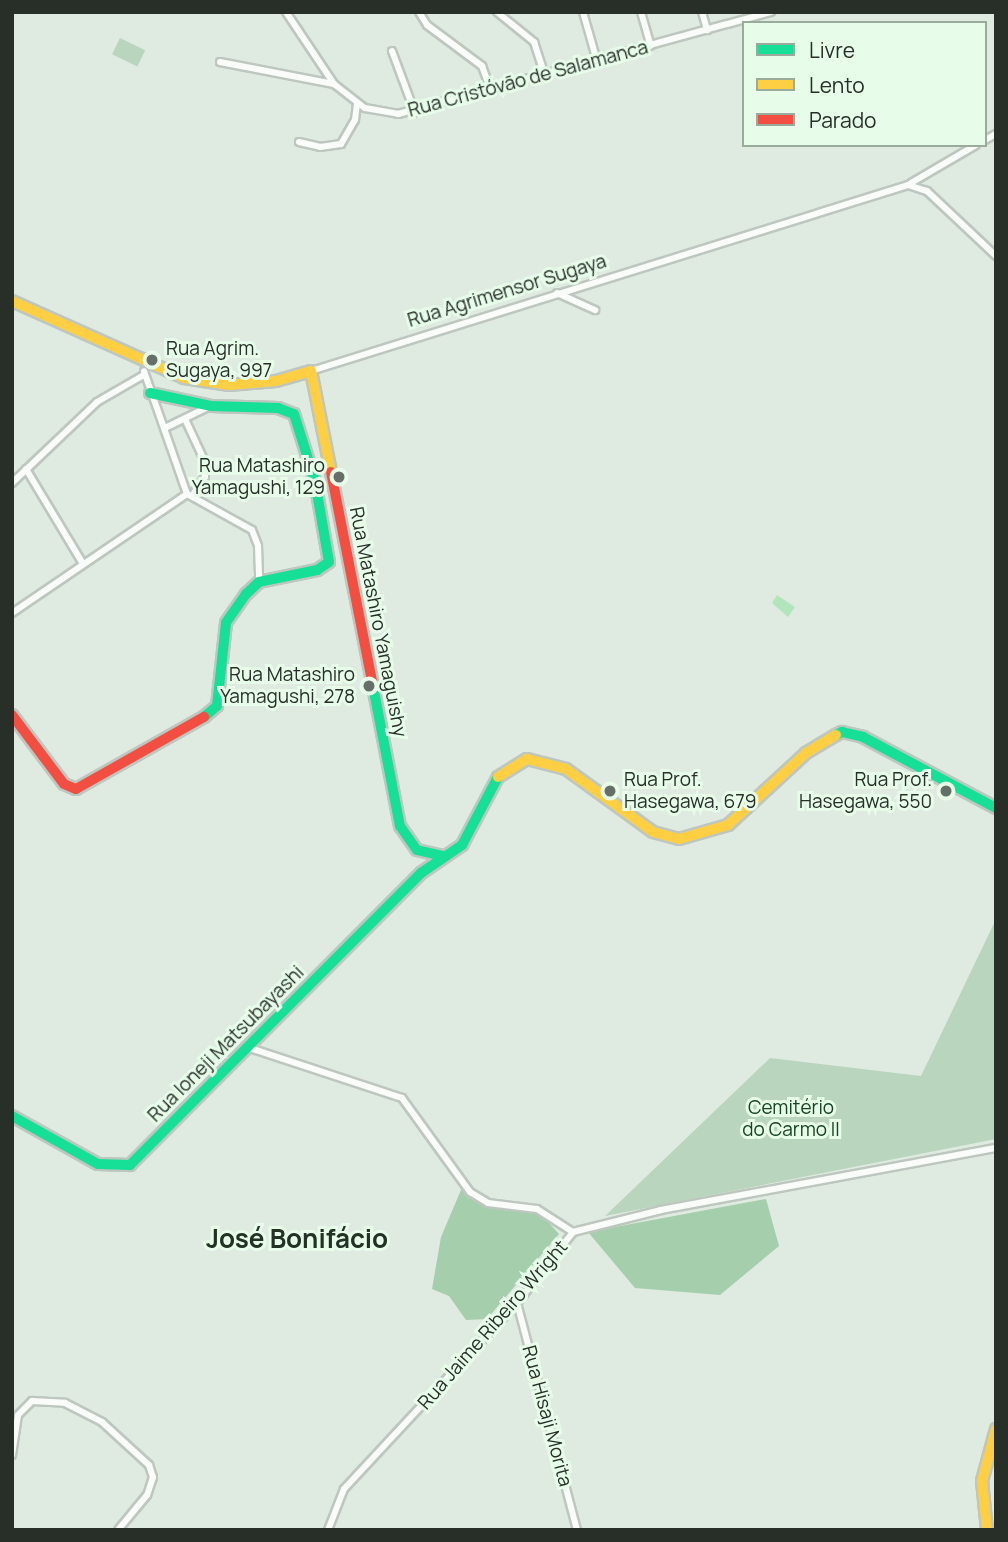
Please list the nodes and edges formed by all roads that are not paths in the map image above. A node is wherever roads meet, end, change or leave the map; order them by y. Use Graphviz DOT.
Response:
graph roads {
  1 [pos="286,12"];
  2 [pos="419,12"];
  3 [pos="497,12"];
  4 [pos="583,12"];
  5 [pos="641,12"];
  6 [pos="702,12"];
  7 [pos="771,12"];
  8 [pos="751,15"];
  9 [pos="707,30"];
  10 [pos="651,46"];
  11 [pos="392,51"];
  12 [pos="597,61"];
  13 [pos="220,62"];
  14 [pos="545,76"];
  15 [pos="334,84"];
  16 [pos="491,91"];
  17 [pos="357,103"];
  18 [pos="415,113"];
  19 [pos="299,142"];
  20 [pos="973,147"];
  21 [pos="908,185"];
  22 [pos="996,256"];
  23 [pos="557,293"];
  24 [pos="12,301"];
  25 [pos="595,310"];
  26 [pos="145,370"];
  27 [pos="310,371"];
  28 [pos="150,393"];
  29 [pos="211,406"];
  30 [pos="185,419"];
  31 [pos="165,428"];
  32 [pos="26,469"];
  33 [pos="12,483"];
  34 [pos="189,495"];
  35 [pos="83,564"];
  36 [pos="259,582"];
  37 [pos="12,613"];
  38 [pos="12,715"];
  39 [pos="996,808"];
  40 [pos="442,856"];
  41 [pos="246,1046"];
  42 [pos="12,1116"];
  43 [pos="996,1149"];
  44 [pos="573,1232"];
  45 [pos="517,1303"];
  46 [pos="996,1429"];
  47 [pos="12,1455"];
  48 [pos="990,1526"];
  49 [pos="118,1530"];
  50 [pos="328,1530"];
  51 [pos="577,1530"];
  1 -- 15 [label="street, Rua Cristóvão de Salamanca"];
  2 -- 16 [label="street"];
  3 -- 14 [label="street"];
  4 -- 12 [label="street"];
  5 -- 10 [label="street"];
  6 -- 9 [label="street"];
  7 -- 8 [label="street, Rua Cristóvão de Salamanca"];
  8 -- 9 [label="street, Rua Cristóvão de Salamanca"];
  9 -- 10 [label="street, Rua Cristóvão de Salamanca"];
  10 -- 12 [label="street, Rua Cristóvão de Salamanca"];
  11 -- 18 [label="street"];
  12 -- 14 [label="street, Rua Cristóvão de Salamanca"];
  13 -- 15 [label="street"];
  14 -- 16 [label="street, Rua Cristóvão de Salamanca"];
  15 -- 17 [label="street, Rua Cristóvão de Salamanca"];
  16 -- 18 [label="street, Rua Cristóvão de Salamanca"];
  17 -- 18 [label="street, Rua Cristóvão de Salamanca"];
  17 -- 19 [label="street"];
  20 -- 21 [label="street, Rua Agrimensor Sugaya"];
  21 -- 22 [label="street"];
  21 -- 23 [label="street, Rua Agrimensor Sugaya"];
  23 -- 25 [label="street"];
  23 -- 27 [label="street, Rua Agrimensor Sugaya"];
  24 -- 26 [label="main road, Rua Agrimensor Sugaya"];
  26 -- 27 [label="main road, Rua Agrimensor Sugaya"];
  26 -- 28 [label="street"];
  26 -- 32 [label="street"];
  27 -- 40 [label="main road, Rua Matashiro Yamaguishy"];
  28 -- 29 [label="main road"];
  28 -- 31 [label="street"];
  29 -- 30 [label="street"];
  29 -- 36 [label="main road"];
  30 -- 31 [label="street"];
  30 -- 34 [label="street"];
  31 -- 34 [label="street"];
  32 -- 33 [label="street"];
  32 -- 35 [label="street"];
  34 -- 35 [label="street"];
  34 -- 36 [label="street"];
  35 -- 37 [label="street"];
  36 -- 38 [label="main road"];
  39 -- 40 [label="main road, Rua Ioneji Matsubayashi"];
  40 -- 41 [label="main road, Rua Ioneji Matsubayashi"];
  41 -- 42 [label="main road, Rua Ioneji Matsubayashi"];
  41 -- 44 [label="street, Rua Jaime Ribeiro Wright"];
  43 -- 44 [label="street"];
  44 -- 45 [label="street, Rua Jaime Ribeiro Wright"];
  45 -- 50 [label="street, Rua Jaime Ribeiro Wright"];
  45 -- 51 [label="street, Rua Hisaji Morita"];
  46 -- 48 [label="main road"];
  47 -- 49 [label="street"];
}
